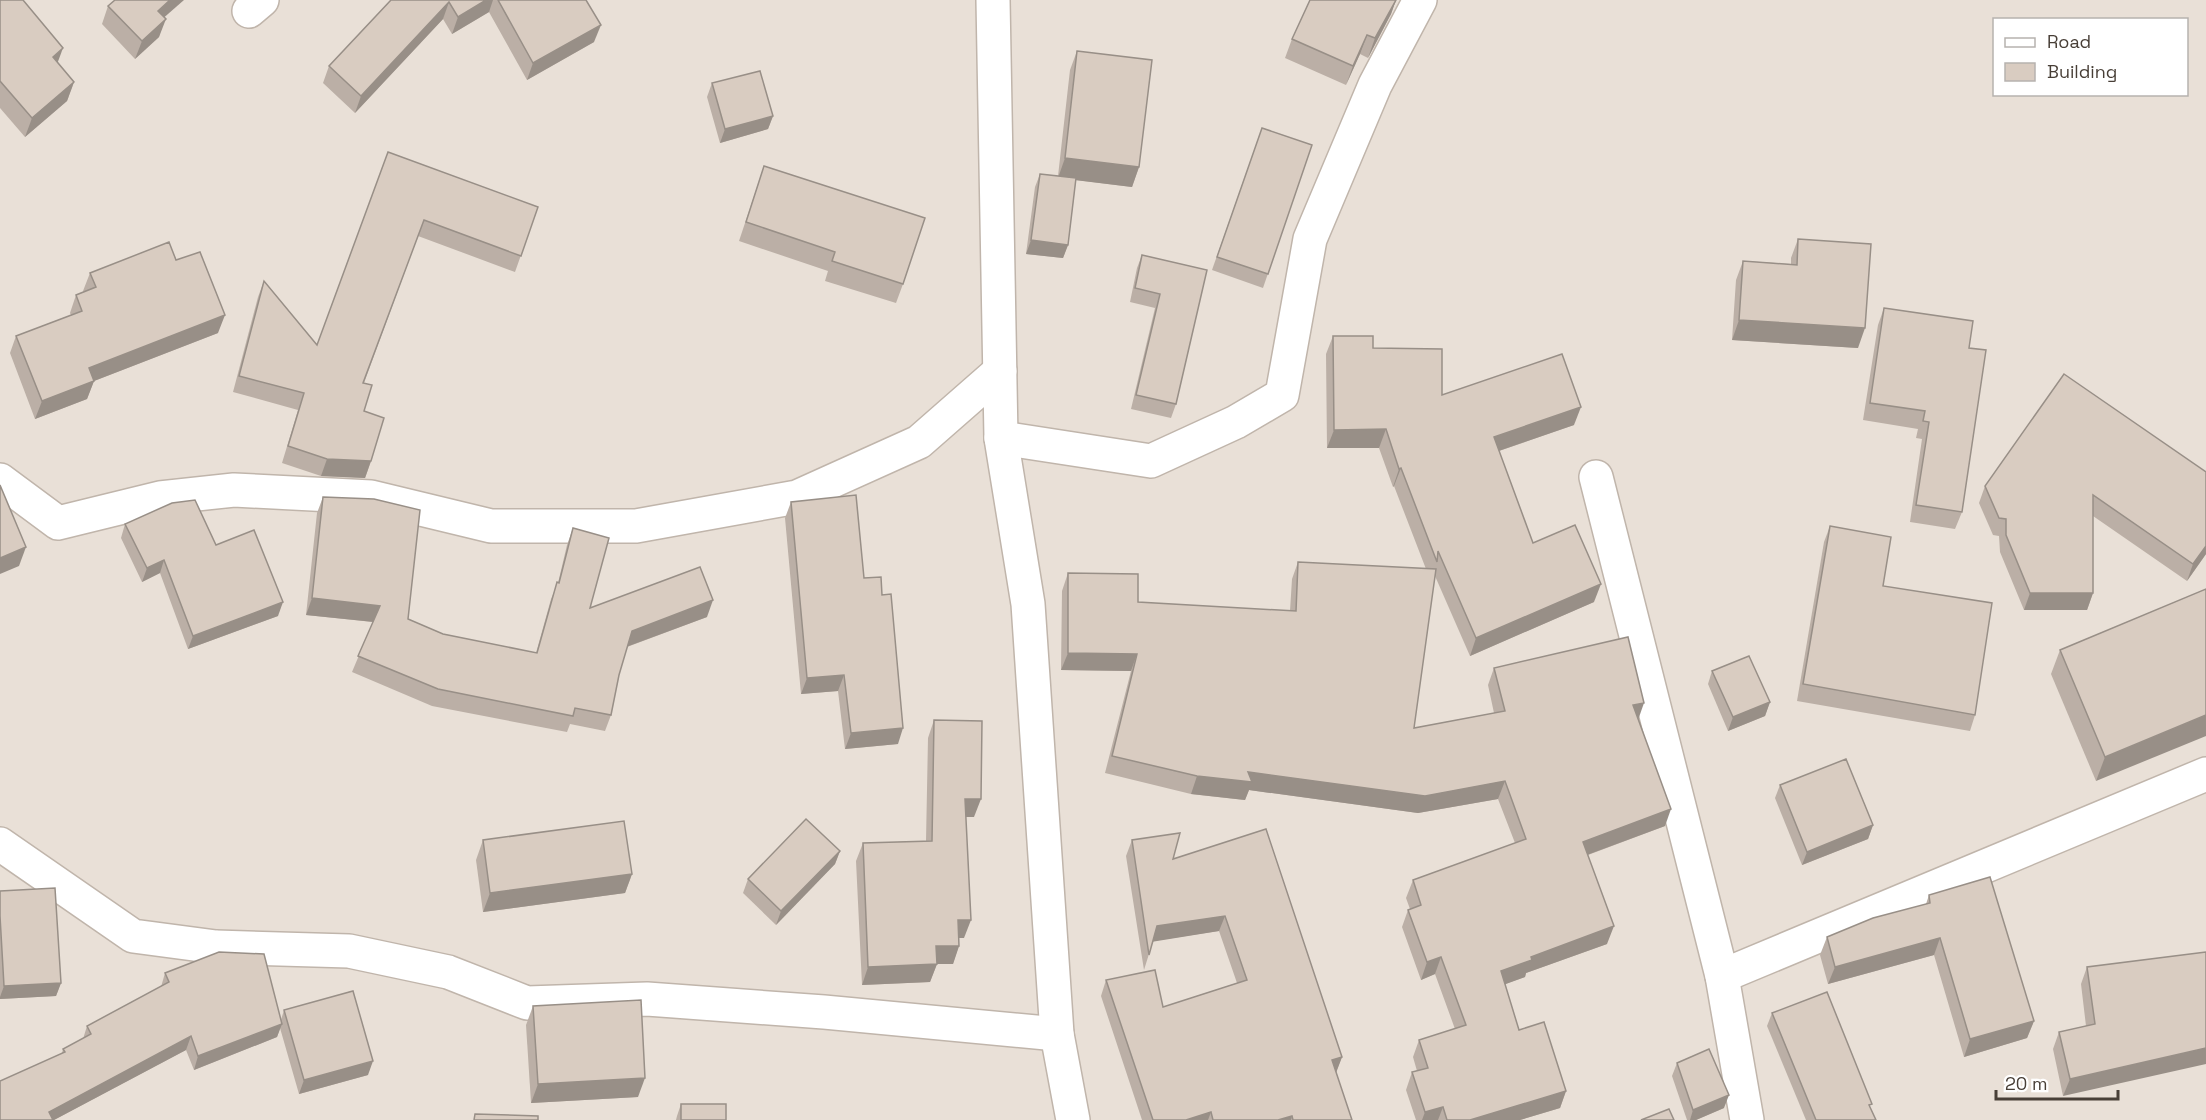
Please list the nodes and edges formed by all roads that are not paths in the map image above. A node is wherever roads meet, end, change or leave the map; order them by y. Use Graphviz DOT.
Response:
graph roads {
  1 [pos="993,0"];
  2 [pos="1420,0"];
  3 [pos="1000,371"];
  4 [pos="1001,438"];
  5 [pos="1596,477"];
  6 [pos="0,480"];
  7 [pos="2206,774"];
  8 [pos="0,844"];
  9 [pos="1722,976"];
  10 [pos="1057,1034"];
  11 [pos="1073,1120"];
  12 [pos="1747,1120"];
  1 -- 3 [label="street"];
  2 -- 4 [label="street"];
  3 -- 4 [label="street"];
  3 -- 6 [label="street"];
  4 -- 10 [label="street"];
  5 -- 9 [label="street"];
  7 -- 9 [label="street"];
  8 -- 10 [label="street"];
  9 -- 12 [label="street"];
  10 -- 11 [label="street"];
}
